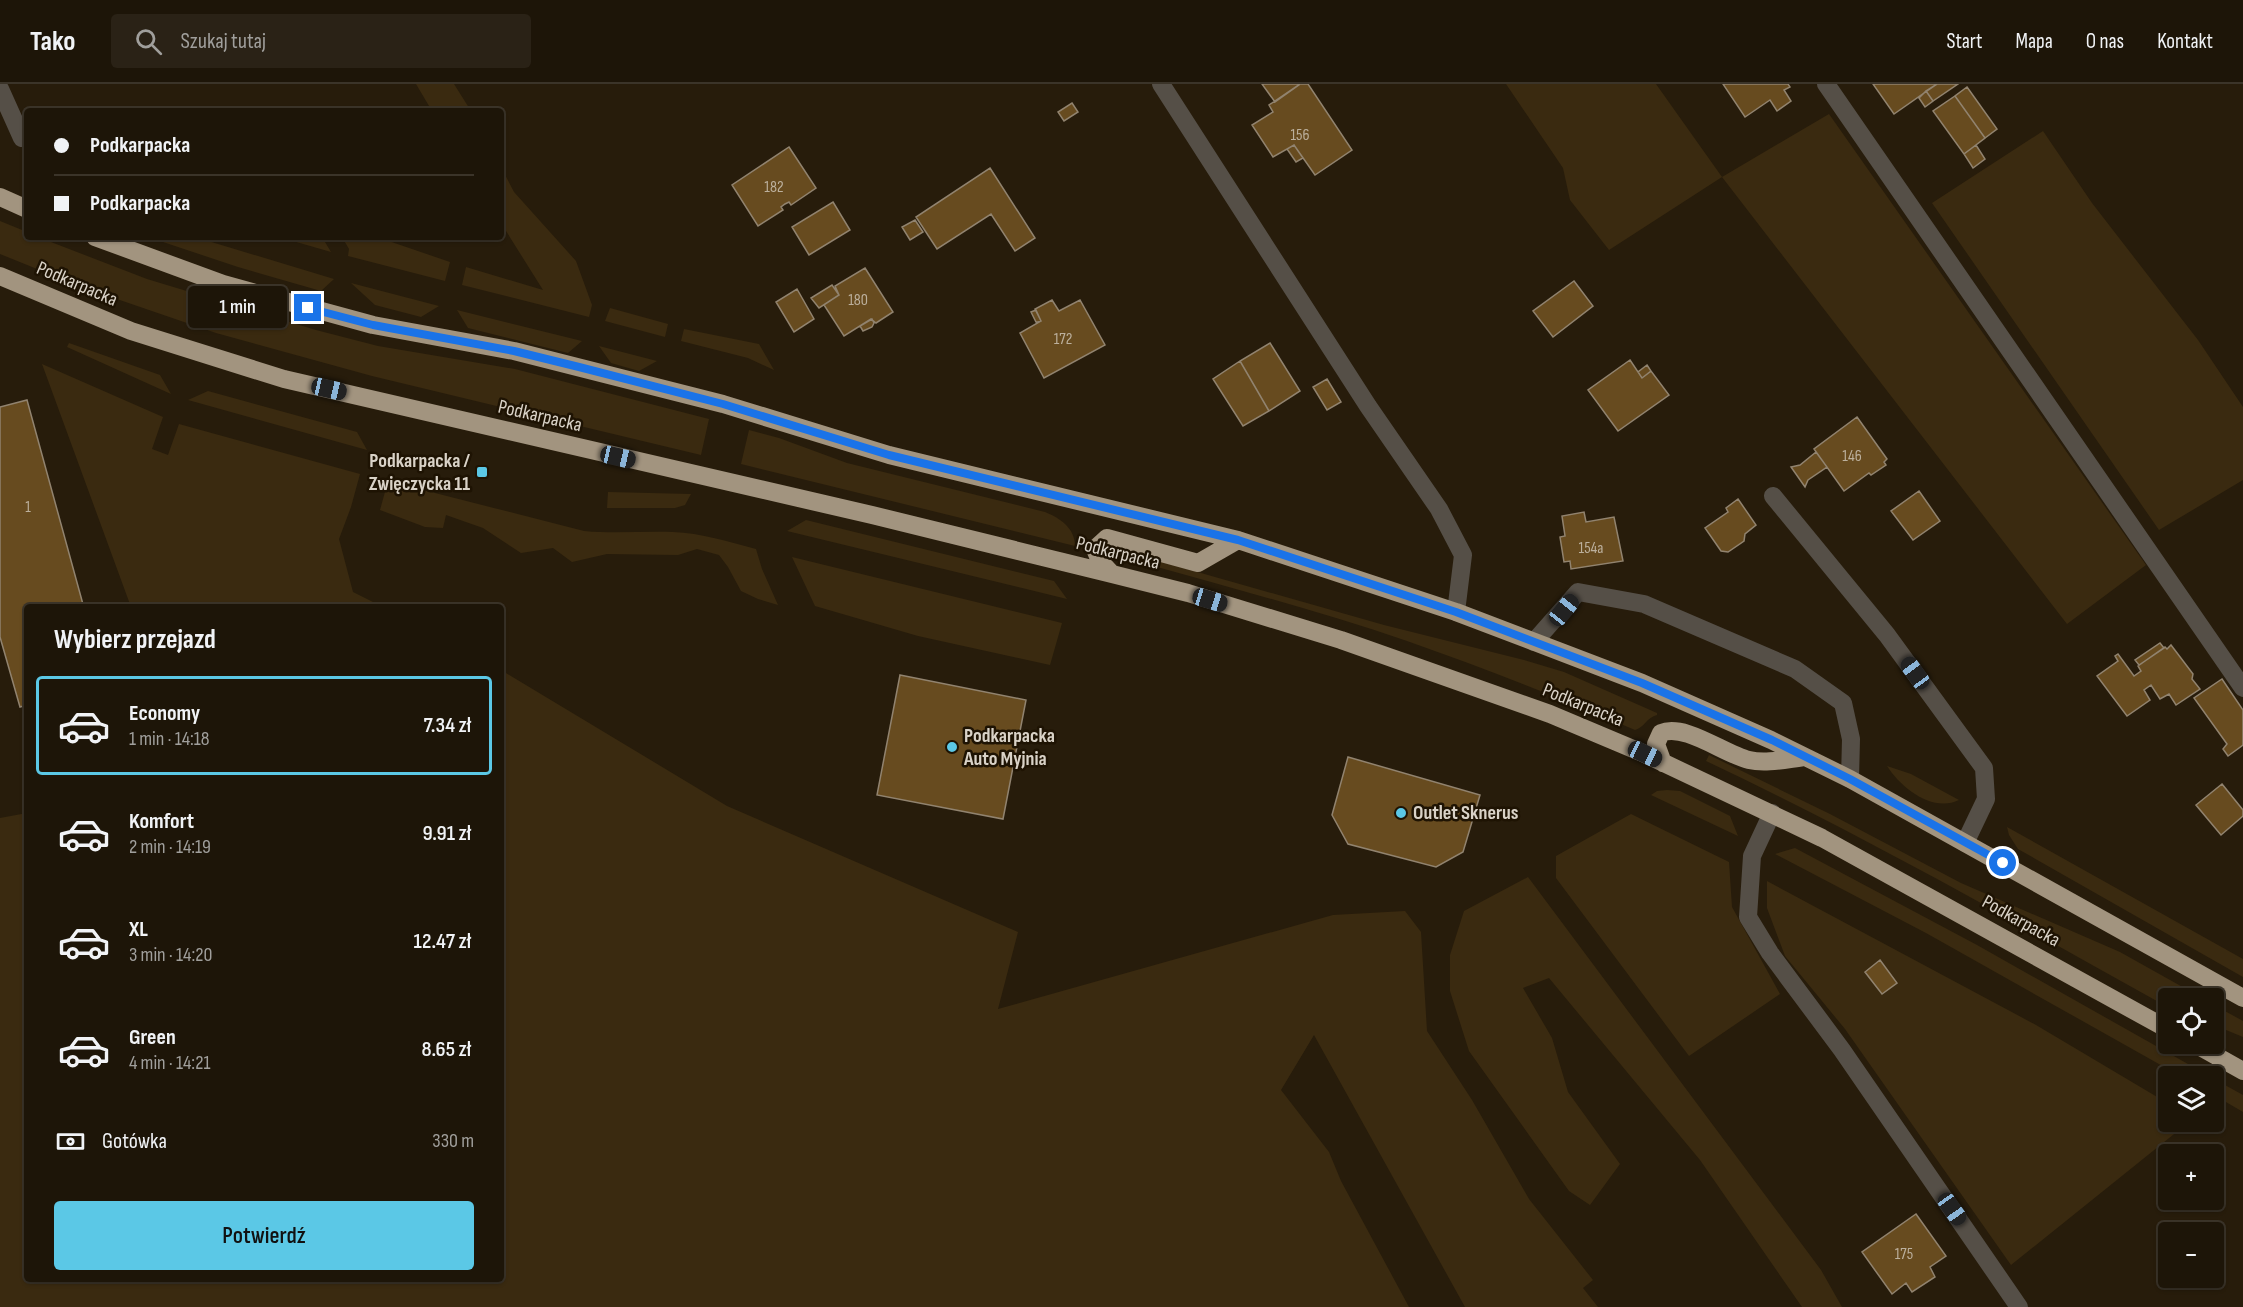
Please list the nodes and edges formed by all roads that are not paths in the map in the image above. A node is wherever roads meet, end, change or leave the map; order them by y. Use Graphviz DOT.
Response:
graph roads {
  1 [pos="1161,84"];
  2 [pos="1826,84"];
  3 [pos="0,89"];
  4 [pos="22,138"];
  5 [pos="0,197"];
  6 [pos="24,208"];
  7 [pos="103,240"];
  8 [pos="0,276"];
  9 [pos="1773,496"];
  10 [pos="1238,540"];
  11 [pos="1112,574"];
  12 [pos="1456,612"];
  13 [pos="1534,642"];
  14 [pos="2243,688"];
  15 [pos="1804,757"];
  16 [pos="1663,763"];
  17 [pos="1850,779"];
  18 [pos="1772,813"];
  19 [pos="1965,843"];
  20 [pos="2243,998"];
  21 [pos="2158,1023"];
  22 [pos="2213,1054"];
  23 [pos="2243,1071"];
  24 [pos="2019,1307"];
  1 -- 12 [label="street"];
  2 -- 14 [label="street"];
  3 -- 4 [label="street"];
  5 -- 6 [label="highway"];
  7 -- 10 [label="highway, Podkarpacka"];
  8 -- 11 [label="highway, Podkarpacka"];
  9 -- 19 [label="street"];
  10 -- 11 [label="highway"];
  10 -- 12 [label="highway, Podkarpacka"];
  11 -- 16 [label="highway, Podkarpacka"];
  12 -- 13 [label="highway, Podkarpacka"];
  13 -- 15 [label="highway, Podkarpacka"];
  13 -- 17 [label="street"];
  15 -- 16 [label="highway"];
  15 -- 17 [label="highway, Podkarpacka"];
  16 -- 18 [label="highway, Podkarpacka"];
  17 -- 19 [label="highway, Podkarpacka"];
  18 -- 21 [label="highway, Podkarpacka"];
  18 -- 24 [label="street"];
  19 -- 20 [label="highway, Podkarpacka"];
  22 -- 23 [label="highway"];
}
